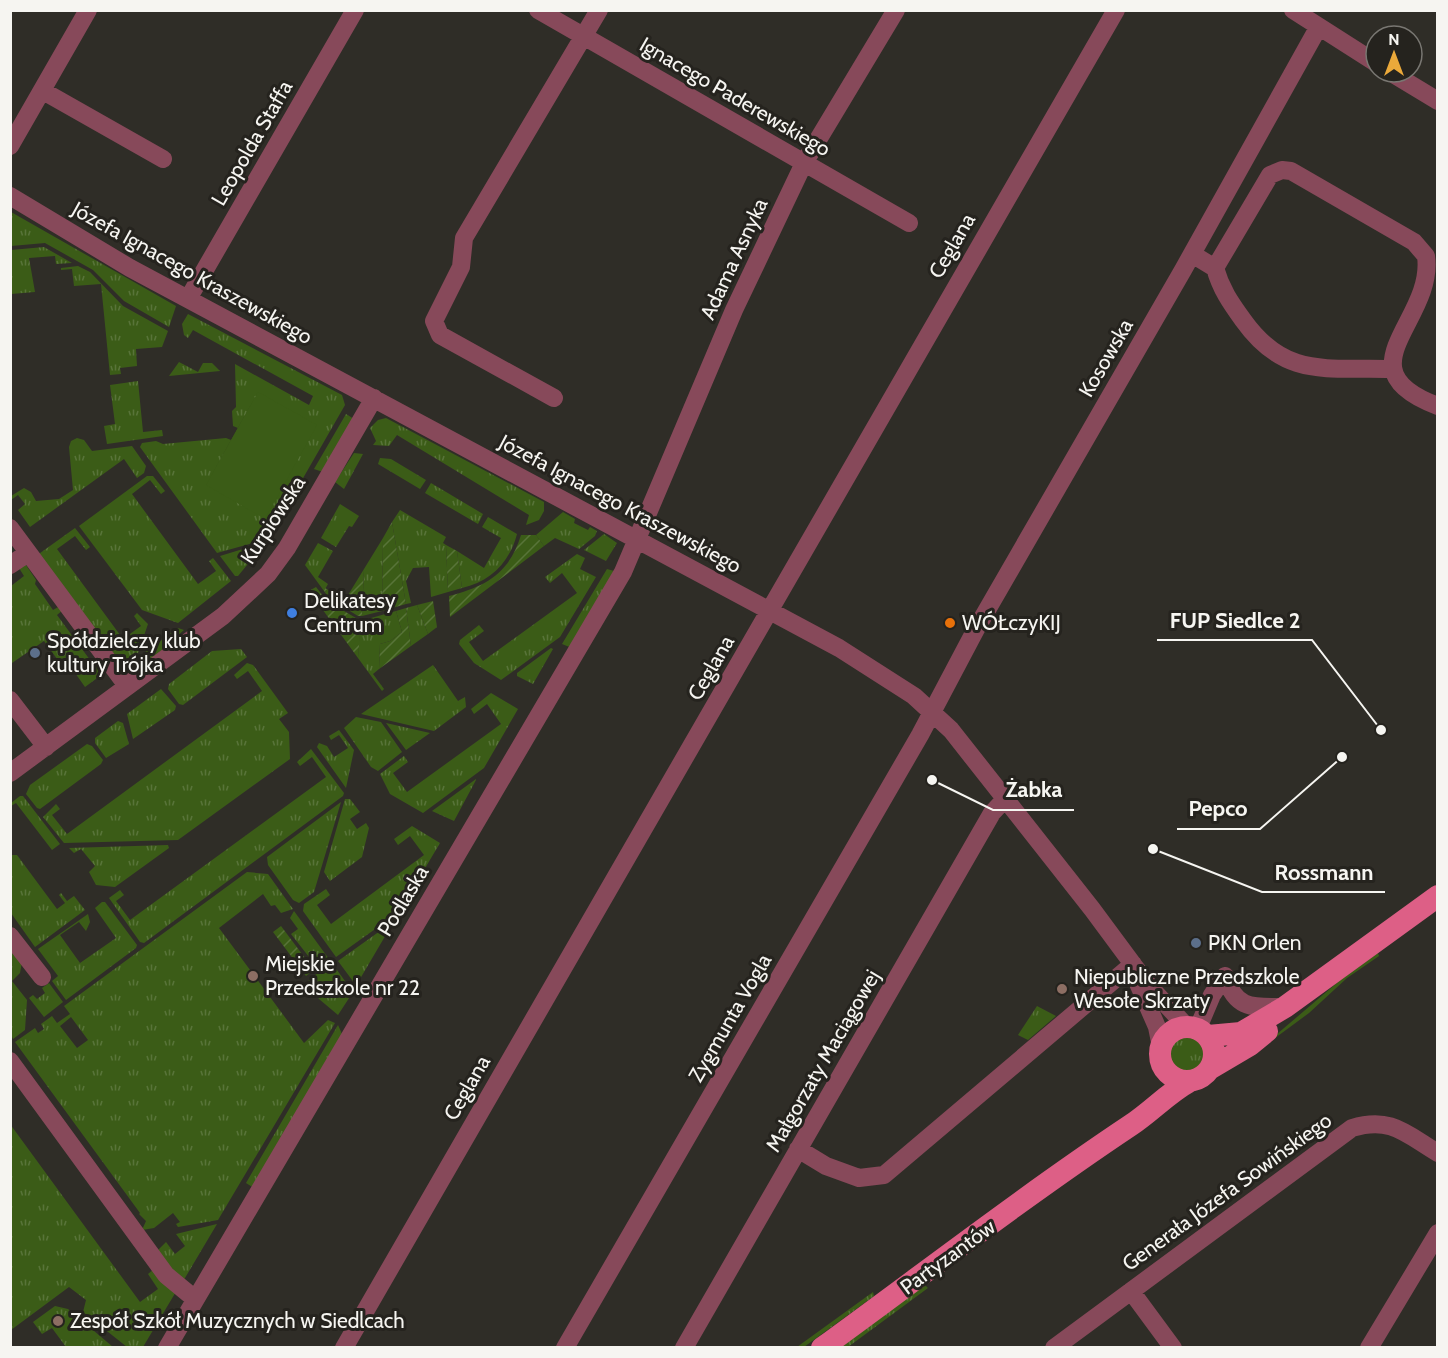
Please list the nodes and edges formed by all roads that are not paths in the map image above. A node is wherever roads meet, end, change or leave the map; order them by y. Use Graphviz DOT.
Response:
graph roads {
  1 [pos="88,10"];
  2 [pos="355,10"];
  3 [pos="538,10"];
  4 [pos="599,10"];
  5 [pos="896,10"];
  6 [pos="1116,10"];
  7 [pos="1293,10"];
  8 [pos="1318,28"];
  9 [pos="584,37"];
  10 [pos="1364,56"];
  11 [pos="1409,84"];
  12 [pos="43,91"];
  13 [pos="1437,101"];
  14 [pos="10,146"];
  15 [pos="163,159"];
  16 [pos="804,163"];
  17 [pos="10,196"];
  18 [pos="909,224"];
  19 [pos="1192,254"];
  20 [pos="1215,268"];
  21 [pos="188,299"];
  22 [pos="1391,369"];
  23 [pos="374,398"];
  24 [pos="554,398"];
  25 [pos="1437,406"];
  26 [pos="10,528"];
  27 [pos="638,538"];
  28 [pos="28,553"];
  29 [pos="10,565"];
  30 [pos="770,610"];
  31 [pos="127,686"];
  32 [pos="10,700"];
  33 [pos="932,711"];
  34 [pos="46,747"];
  35 [pos="10,773"];
  36 [pos="1005,799"];
  37 [pos="1437,896"];
  38 [pos="10,936"];
  39 [pos="1129,960"];
  40 [pos="1349,962"];
  41 [pos="42,978"];
  42 [pos="1285,1007"];
  43 [pos="1197,1030"];
  44 [pos="1160,1051"];
  45 [pos="10,1061"];
  46 [pos="1211,1068"];
  47 [pos="1190,1081"];
  48 [pos="798,1149"];
  49 [pos="1437,1153"];
  50 [pos="1072,1164"];
  51 [pos="1437,1233"];
  52 [pos="1131,1291"];
  53 [pos="195,1299"];
  54 [pos="167,1347"];
  55 [pos="344,1347"];
  56 [pos="565,1347"];
  57 [pos="684,1347"];
  58 [pos="822,1347"];
  59 [pos="1054,1347"];
  60 [pos="1173,1347"];
  61 [pos="1369,1347"];
  1 -- 12 [label="street"];
  2 -- 21 [label="street, Leopolda Staffa"];
  3 -- 9 [label="street, Ignacego Paderewskiego"];
  4 -- 9 [label="street"];
  5 -- 16 [label="street, Adama Asnyka"];
  6 -- 30 [label="street, Ceglana"];
  7 -- 8 [label="street"];
  8 -- 10 [label="street"];
  8 -- 19 [label="street, Kosowska"];
  9 -- 16 [label="street, Ignacego Paderewskiego"];
  9 -- 24 [label="street"];
  11 -- 13 [label="street"];
  12 -- 14 [label="street"];
  12 -- 15 [label="street"];
  16 -- 18 [label="street, Ignacego Paderewskiego"];
  16 -- 27 [label="street, Adama Asnyka"];
  17 -- 21 [label="street, Józefa Ignacego Kraszewskiego"];
  19 -- 20 [label="street"];
  19 -- 33 [label="street, Kosowska"];
  20 -- 22 [label="street"];
  20 -- 22 [label="street"];
  21 -- 23 [label="street, Józefa Ignacego Kraszewskiego"];
  22 -- 25 [label="street"];
  23 -- 27 [label="street, Józefa Ignacego Kraszewskiego"];
  23 -- 31 [label="street, Kurpiowska"];
  26 -- 28 [label="street"];
  27 -- 30 [label="street, Józefa Ignacego Kraszewskiego"];
  27 -- 53 [label="street, Podlaska"];
  28 -- 29 [label="street"];
  28 -- 31 [label="street"];
  30 -- 33 [label="street, Józefa Ignacego Kraszewskiego"];
  30 -- 55 [label="street, Ceglana"];
  31 -- 34 [label="street, Kurpiowska"];
  32 -- 34 [label="street"];
  33 -- 36 [label="street, Józefa Ignacego Kraszewskiego"];
  33 -- 56 [label="street, Zygmunta Vogla"];
  34 -- 35 [label="street, Kurpiowska"];
  36 -- 39 [label="street, Józefa Ignacego Kraszewskiego"];
  36 -- 48 [label="street, Małgorzaty Maciągowej"];
  37 -- 40 [label="main road"];
  38 -- 41 [label="street"];
  39 -- 43 [label="street, Józefa Ignacego Kraszewskiego"];
  39 -- 44 [label="street, Józefa Ignacego Kraszewskiego"];
  39 -- 48 [label="street"];
  40 -- 42 [label="main road"];
  40 -- 46 [label="main road"];
  42 -- 43 [label="main road"];
  42 -- 43 [label="street"];
  43 -- 44 [label="main road"];
  43 -- 46 [label="main road"];
  44 -- 47 [label="main road"];
  44 -- 50 [label="main road, Partyzantów"];
  45 -- 53 [label="street"];
  46 -- 47 [label="main road"];
  47 -- 50 [label="main road, Partyzantów"];
  48 -- 57 [label="street, Małgorzaty Maciągowej"];
  49 -- 52 [label="street, Generała Józefa Sowińskiego"];
  50 -- 58 [label="main road, Partyzantów"];
  51 -- 61 [label="street"];
  52 -- 59 [label="street, Generała Józefa Sowińskiego"];
  52 -- 60 [label="street"];
  53 -- 54 [label="street, Podlaska"];
}
